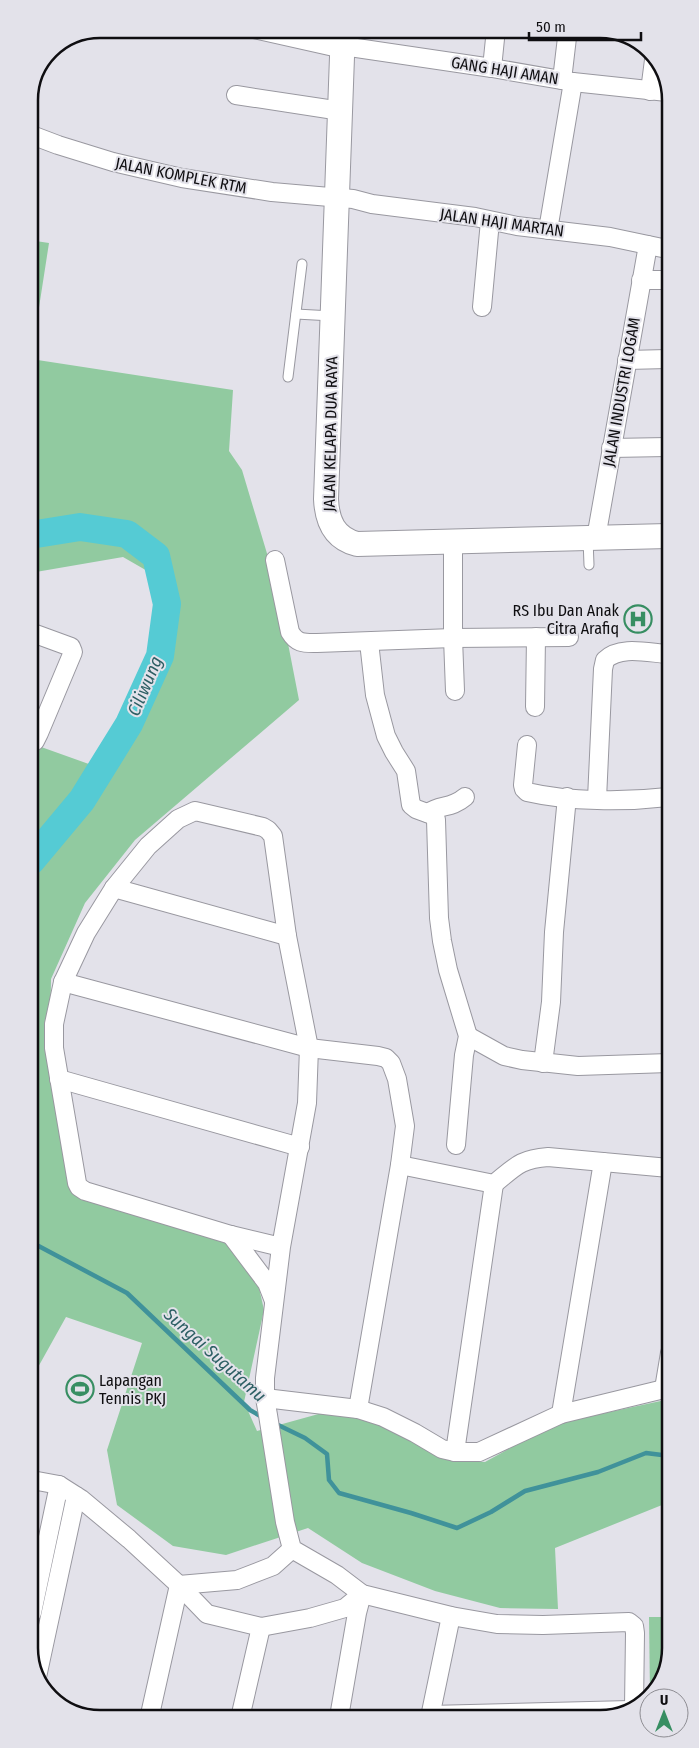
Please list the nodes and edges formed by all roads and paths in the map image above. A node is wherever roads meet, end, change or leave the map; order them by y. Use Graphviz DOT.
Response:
graph roads {
  1 [pos="321,38"];
  2 [pos="495,38"];
  3 [pos="568,38"];
  4 [pos="343,41"];
  5 [pos="492,68"];
  6 [pos="656,74"];
  7 [pos="568,81"];
  8 [pos="658,92"];
  9 [pos="236,95"];
  10 [pos="341,111"];
  11 [pos="38,137"];
  12 [pos="337,198"];
  13 [pos="490,221"];
  14 [pos="548,230"];
  15 [pos="648,245"];
  16 [pos="662,248"];
  17 [pos="302,264"];
  18 [pos="641,280"];
  19 [pos="662,280"];
  20 [pos="482,307"];
  21 [pos="296,314"];
  22 [pos="333,316"];
  23 [pos="662,359"];
  24 [pos="627,360"];
  25 [pos="288,377"];
  26 [pos="662,446"];
  27 [pos="611,448"];
  28 [pos="662,536"];
  29 [pos="592,538"];
  30 [pos="453,542"];
  31 [pos="275,560"];
  32 [pos="589,565"];
  33 [pos="38,635"];
  34 [pos="536,637"];
  35 [pos="569,637"];
  36 [pos="453,638"];
  37 [pos="369,642"];
  38 [pos="662,654"];
  39 [pos="456,691"];
  40 [pos="535,707"];
  41 [pos="38,735"];
  42 [pos="527,746"];
  43 [pos="465,797"];
  44 [pos="567,797"];
  45 [pos="662,798"];
  46 [pos="597,799"];
  47 [pos="428,813"];
  48 [pos="114,888"];
  49 [pos="287,936"];
  50 [pos="63,982"];
  51 [pos="468,1036"];
  52 [pos="309,1048"];
  53 [pos="543,1063"];
  54 [pos="662,1063"];
  55 [pos="59,1079"];
  56 [pos="456,1146"];
  57 [pos="300,1147"];
  58 [pos="603,1162"];
  59 [pos="400,1165"];
  60 [pos="662,1167"];
  61 [pos="494,1184"];
  62 [pos="231,1235"];
  63 [pos="281,1247"];
  64 [pos="275,1301"];
  65 [pos="662,1390"];
  66 [pos="266,1406"];
  67 [pos="358,1409"];
  68 [pos="561,1414"];
  69 [pos="455,1452"];
  70 [pos="38,1481"];
  71 [pos="59,1485"];
  72 [pos="76,1496"];
  73 [pos="292,1549"];
  74 [pos="38,1585"];
  75 [pos="179,1585"];
  76 [pos="362,1594"];
  77 [pos="451,1616"];
  78 [pos="261,1627"];
  79 [pos="40,1664"];
  80 [pos="634,1700"];
  81 [pos="151,1710"];
  82 [pos="242,1710"];
  83 [pos="340,1710"];
  84 [pos="431,1710"];
  1 -- 4 [label="street, GANG HAJI AMAN"];
  2 -- 5 [label="street"];
  3 -- 7 [label="street"];
  4 -- 5 [label="street, GANG HAJI AMAN"];
  4 -- 10 [label="main road, JALAN KELAPA DUA RAYA"];
  5 -- 7 [label="street, GANG HAJI AMAN"];
  6 -- 8 [label="street"];
  7 -- 8 [label="street, GANG HAJI AMAN"];
  7 -- 14 [label="street"];
  9 -- 10 [label="street"];
  10 -- 12 [label="main road, JALAN KELAPA DUA RAYA"];
  11 -- 12 [label="street, JALAN KOMPLEK RTM"];
  12 -- 13 [label="street, JALAN HAJI MARTAN"];
  12 -- 22 [label="main road, JALAN KELAPA DUA RAYA"];
  13 -- 14 [label="street, JALAN HAJI MARTAN"];
  13 -- 20 [label="street"];
  14 -- 15 [label="street, JALAN HAJI MARTAN"];
  15 -- 16 [label="street, JALAN HAJI MARTAN"];
  15 -- 18 [label="street, JALAN INDUSTRI LOGAM"];
  17 -- 21 [label="lane"];
  18 -- 19 [label="street"];
  18 -- 24 [label="street, JALAN INDUSTRI LOGAM"];
  21 -- 22 [label="lane"];
  21 -- 25 [label="lane"];
  22 -- 30 [label="main road, JALAN KELAPA DUA RAYA"];
  23 -- 24 [label="street"];
  24 -- 27 [label="street, JALAN INDUSTRI LOGAM"];
  26 -- 27 [label="street"];
  27 -- 29 [label="street, JALAN INDUSTRI LOGAM"];
  28 -- 29 [label="main road, JALAN KELAPA DUA RAYA"];
  29 -- 30 [label="main road, JALAN KELAPA DUA RAYA"];
  29 -- 32 [label="lane"];
  30 -- 36 [label="street"];
  31 -- 37 [label="street"];
  33 -- 41 [label="street"];
  34 -- 35 [label="street"];
  34 -- 36 [label="street"];
  34 -- 40 [label="street"];
  36 -- 37 [label="street"];
  36 -- 39 [label="street"];
  37 -- 47 [label="street"];
  38 -- 46 [label="street"];
  42 -- 44 [label="street"];
  43 -- 47 [label="street"];
  44 -- 46 [label="street"];
  44 -- 53 [label="street"];
  45 -- 46 [label="street"];
  47 -- 51 [label="street"];
  48 -- 49 [label="street"];
  48 -- 49 [label="street"];
  48 -- 50 [label="street"];
  49 -- 52 [label="street"];
  50 -- 52 [label="street"];
  50 -- 55 [label="street"];
  51 -- 53 [label="street"];
  51 -- 56 [label="street"];
  52 -- 57 [label="street"];
  52 -- 59 [label="street"];
  53 -- 54 [label="street"];
  55 -- 57 [label="street"];
  55 -- 62 [label="street"];
  57 -- 63 [label="street"];
  58 -- 60 [label="street"];
  58 -- 61 [label="street"];
  58 -- 68 [label="street"];
  59 -- 61 [label="street"];
  59 -- 67 [label="street"];
  61 -- 69 [label="street"];
  62 -- 63 [label="street"];
  62 -- 64 [label="street"];
  63 -- 64 [label="street"];
  64 -- 66 [label="street"];
  65 -- 68 [label="street"];
  66 -- 67 [label="street"];
  66 -- 73 [label="street"];
  67 -- 69 [label="street"];
  68 -- 69 [label="street"];
  70 -- 71 [label="street"];
  71 -- 72 [label="street"];
  71 -- 74 [label="street"];
  72 -- 75 [label="street"];
  72 -- 79 [label="street"];
  73 -- 75 [label="street"];
  73 -- 76 [label="street"];
  75 -- 78 [label="street"];
  75 -- 81 [label="street"];
  76 -- 77 [label="street"];
  76 -- 78 [label="street"];
  76 -- 83 [label="street"];
  77 -- 80 [label="street"];
  77 -- 84 [label="street"];
  78 -- 82 [label="street"];
}
